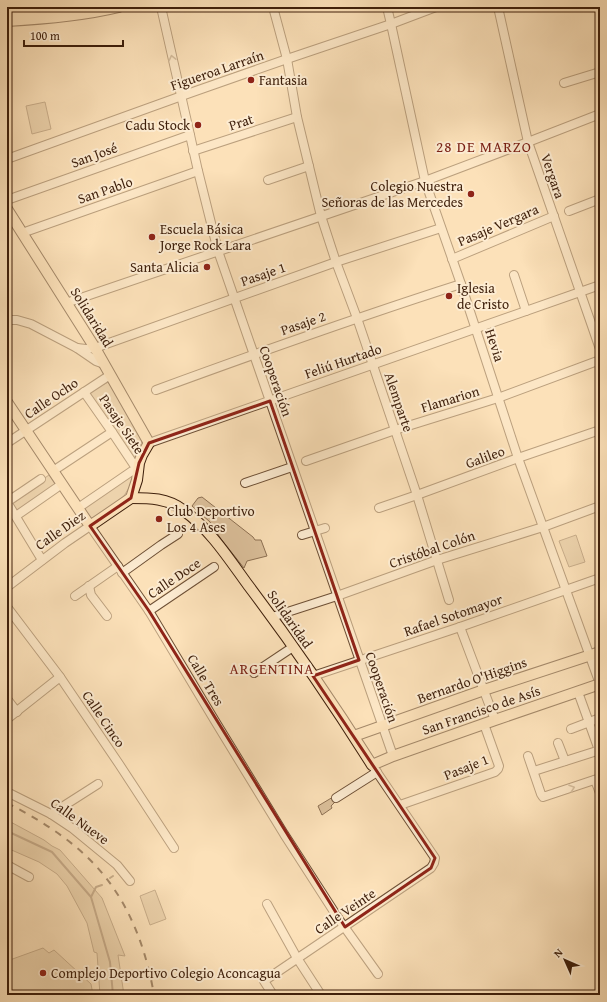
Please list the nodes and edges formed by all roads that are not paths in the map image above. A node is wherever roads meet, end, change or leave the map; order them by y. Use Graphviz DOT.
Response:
graph roads {
  1 [pos="78,7"];
  2 [pos="119,7"];
  3 [pos="161,7"];
  4 [pos="273,7"];
  5 [pos="387,7"];
  6 [pos="436,7"];
  7 [pos="498,7"];
  8 [pos="7,13"];
  9 [pos="7,21"];
  10 [pos="391,24"];
  11 [pos="287,59"];
  12 [pos="600,72"];
  13 [pos="564,83"];
  14 [pos="181,96"];
  15 [pos="600,114"];
  16 [pos="297,117"];
  17 [pos="190,134"];
  18 [pos="528,142"];
  19 [pos="193,151"];
  20 [pos="7,159"];
  21 [pos="309,166"];
  22 [pos="198,171"];
  23 [pos="268,180"];
  24 [pos="425,181"];
  25 [pos="600,199"];
  26 [pos="7,200"];
  27 [pos="7,209"];
  28 [pos="569,211"];
  29 [pos="321,216"];
  30 [pos="554,216"];
  31 [pos="441,228"];
  32 [pos="22,233"];
  33 [pos="218,251"];
  34 [pos="452,259"];
  35 [pos="336,262"];
  36 [pos="514,275"];
  37 [pos="461,284"];
  38 [pos="600,285"];
  39 [pos="580,292"];
  40 [pos="234,298"];
  41 [pos="66,303"];
  42 [pos="526,311"];
  43 [pos="357,318"];
  44 [pos="7,320"];
  45 [pos="476,329"];
  46 [pos="77,348"];
  47 [pos="96,348"];
  48 [pos="600,349"];
  49 [pos="254,354"];
  50 [pos="600,360"];
  51 [pos="104,364"];
  52 [pos="373,365"];
  53 [pos="110,375"];
  54 [pos="156,390"];
  55 [pos="84,392"];
  56 [pos="498,398"];
  57 [pos="270,401"];
  58 [pos="7,402"];
  59 [pos="395,430"];
  60 [pos="600,430"];
  61 [pos="26,431"];
  62 [pos="112,432"];
  63 [pos="7,443"];
  64 [pos="149,444"];
  65 [pos="518,458"];
  66 [pos="306,461"];
  67 [pos="292,467"];
  68 [pos="53,471"];
  69 [pos="138,471"];
  70 [pos="41,479"];
  71 [pos="245,483"];
  72 [pos="62,484"];
  73 [pos="417,496"];
  74 [pos="131,498"];
  75 [pos="7,502"];
  76 [pos="600,506"];
  77 [pos="78,508"];
  78 [pos="379,508"];
  79 [pos="16,516"];
  80 [pos="90,526"];
  81 [pos="543,527"];
  82 [pos="325,528"];
  83 [pos="314,531"];
  84 [pos="178,534"];
  85 [pos="302,535"];
  86 [pos="42,560"];
  87 [pos="437,560"];
  88 [pos="214,567"];
  89 [pos="120,569"];
  90 [pos="600,578"];
  91 [pos="89,586"];
  92 [pos="7,587"];
  93 [pos="566,590"];
  94 [pos="75,596"];
  95 [pos="337,596"];
  96 [pos="449,600"];
  97 [pos="7,607"];
  98 [pos="149,611"];
  99 [pos="107,616"];
  100 [pos="272,617"];
  101 [pos="460,627"];
  102 [pos="293,647"];
  103 [pos="600,652"];
  104 [pos="589,656"];
  105 [pos="359,660"];
  106 [pos="254,673"];
  107 [pos="313,676"];
  108 [pos="60,677"];
  109 [pos="600,684"];
  110 [pos="484,690"];
  111 [pos="578,692"];
  112 [pos="7,699"];
  113 [pos="17,712"];
  114 [pos="600,718"];
  115 [pos="7,720"];
  116 [pos="495,720"];
  117 [pos="589,722"];
  118 [pos="484,724"];
  119 [pos="382,726"];
  120 [pos="571,729"];
  121 [pos="354,736"];
  122 [pos="558,743"];
  123 [pos="600,751"];
  124 [pos="393,756"];
  125 [pos="528,756"];
  126 [pos="565,761"];
  127 [pos="375,768"];
  128 [pos="534,771"];
  129 [pos="598,779"];
  130 [pos="98,784"];
  131 [pos="7,792"];
  132 [pos="600,793"];
  133 [pos="336,798"];
  134 [pos="400,805"];
  135 [pos="51,814"];
  136 [pos="174,848"];
  137 [pos="435,858"];
  138 [pos="7,865"];
  139 [pos="29,877"];
  140 [pos="130,881"];
  141 [pos="267,904"];
  142 [pos="344,927"];
  143 [pos="297,958"];
  144 [pos="378,974"];
  145 [pos="273,995"];
  146 [pos="322,995"];
  1 -- 8 [label="main road"];
  2 -- 9 [label="main road"];
  14 -- 3 [label="street, Cooperación, one-way"];
  4 -- 11 [label="street, Alemparte"];
  5 -- 10 [label="street, Hevia"];
  6 -- 10 [label="street, Figueroa Larraín"];
  7 -- 18 [label="street, Vergara"];
  10 -- 11 [label="street, Figueroa Larraín"];
  10 -- 24 [label="street, Hevia"];
  11 -- 14 [label="street, Figueroa Larraín"];
  11 -- 16 [label="street, Alemparte"];
  12 -- 13 [label="street"];
  14 -- 17 [label="street, Cooperación"];
  14 -- 20 [label="street, Figueroa Larraín"];
  15 -- 18 [label="street"];
  16 -- 19 [label="street, Prat"];
  16 -- 21 [label="street, Alemparte"];
  17 -- 19 [label="street, Cooperación"];
  17 -- 26 [label="street, San José"];
  18 -- 24 [label="street"];
  18 -- 30 [label="street, Vergara"];
  19 -- 22 [label="street, Cooperación"];
  21 -- 23 [label="street"];
  21 -- 29 [label="street, Alemparte"];
  22 -- 32 [label="street, San Pablo"];
  22 -- 33 [label="street, Cooperación"];
  24 -- 29 [label="street"];
  24 -- 31 [label="street, Hevia"];
  25 -- 28 [label="street"];
  27 -- 32 [label="main road, Solidaridad"];
  29 -- 33 [label="street"];
  29 -- 35 [label="street, Alemparte"];
  30 -- 34 [label="street, Pasaje Vergara"];
  30 -- 39 [label="street, Vergara"];
  31 -- 34 [label="street, Hevia"];
  31 -- 35 [label="street, Pasaje 1"];
  32 -- 41 [label="main road, Solidaridad"];
  33 -- 40 [label="street, Cooperación"];
  33 -- 41 [label="street"];
  34 -- 37 [label="street, Hevia"];
  35 -- 40 [label="street, Pasaje 1"];
  35 -- 43 [label="street, Alemparte"];
  36 -- 42 [label="street"];
  37 -- 43 [label="street, Pasaje 2"];
  37 -- 45 [label="street, Hevia"];
  38 -- 39 [label="street, Feliú Hurtado"];
  39 -- 42 [label="street, Feliú Hurtado"];
  39 -- 48 [label="street, Vergara"];
  40 -- 47 [label="street, Pasaje 1"];
  40 -- 49 [label="street, Cooperación"];
  41 -- 47 [label="main road, Solidaridad"];
  42 -- 45 [label="street, Feliú Hurtado"];
  43 -- 49 [label="street, Pasaje 2"];
  43 -- 52 [label="street, Alemparte"];
  44 -- 46 [label="street"];
  45 -- 52 [label="street, Feliú Hurtado"];
  45 -- 56 [label="street, Hevia"];
  46 -- 47 [label="street, Pasaje 1"];
  46 -- 51 [label="street"];
  47 -- 51 [label="main road, Solidaridad"];
  49 -- 54 [label="street, Pasaje 2"];
  49 -- 57 [label="street, Cooperación"];
  50 -- 56 [label="street, Flamarion"];
  51 -- 53 [label="main road, Solidaridad"];
  52 -- 57 [label="street, Feliú Hurtado"];
  52 -- 59 [label="street, Alemparte"];
  53 -- 55 [label="street, Calle Ocho"];
  53 -- 64 [label="main road, Solidaridad"];
  55 -- 61 [label="street, Calle Ocho"];
  55 -- 62 [label="street, Pasaje Siete"];
  56 -- 59 [label="street, Flamarion"];
  56 -- 65 [label="street, Hevia"];
  57 -- 64 [label="street, Feliú Hurtado"];
  57 -- 67 [label="street, Cooperación"];
  58 -- 61 [label="main road, Calle Tres"];
  59 -- 66 [label="street, Flamarion"];
  59 -- 73 [label="street, Alemparte"];
  60 -- 65 [label="street, Galileo"];
  61 -- 63 [label="street, Calle Ocho"];
  61 -- 68 [label="main road, Calle Tres"];
  62 -- 68 [label="street"];
  62 -- 69 [label="street, Pasaje Siete"];
  64 -- 69 [label="main road"];
  65 -- 73 [label="street, Galileo"];
  65 -- 81 [label="street, Hevia"];
  67 -- 71 [label="street"];
  67 -- 83 [label="street, Cooperación"];
  68 -- 72 [label="main road, Calle Tres"];
  69 -- 74 [label="main road"];
  69 -- 77 [label="street"];
  70 -- 75 [label="street"];
  72 -- 77 [label="main road, Calle Tres"];
  72 -- 79 [label="street"];
  73 -- 78 [label="street, Galileo"];
  73 -- 87 [label="street, Alemparte"];
  74 -- 80 [label="main road, Calle Diez"];
  74 -- 100 [label="main road, Solidaridad"];
  75 -- 79 [label="street"];
  76 -- 81 [label="street, Cristóbal Colón"];
  77 -- 80 [label="main road, Calle Tres"];
  79 -- 86 [label="street"];
  80 -- 86 [label="street, Calle Diez"];
  80 -- 89 [label="street, Calle Tres"];
  81 -- 87 [label="street, Cristóbal Colón"];
  81 -- 93 [label="street, Hevia"];
  82 -- 83 [label="street"];
  83 -- 85 [label="street"];
  83 -- 95 [label="street, Cooperación"];
  84 -- 89 [label="street"];
  86 -- 92 [label="street, Calle Diez"];
  87 -- 95 [label="street, Cristóbal Colón"];
  87 -- 96 [label="street, Alemparte"];
  88 -- 98 [label="street, Calle Doce"];
  89 -- 91 [label="street"];
  89 -- 98 [label="street, Calle Tres"];
  90 -- 93 [label="street, Rafael Sotomayor"];
  91 -- 94 [label="street"];
  91 -- 99 [label="street"];
  93 -- 101 [label="street, Rafael Sotomayor"];
  93 -- 104 [label="street, Hevia"];
  95 -- 100 [label="street, Cristóbal Colón"];
  95 -- 105 [label="street, Cooperación"];
  97 -- 108 [label="street, Calle Cinco"];
  98 -- 142 [label="street, Calle Tres"];
  100 -- 102 [label="main road, Solidaridad"];
  101 -- 105 [label="street, Rafael Sotomayor"];
  101 -- 110 [label="street"];
  102 -- 106 [label="street"];
  102 -- 107 [label="main road, Solidaridad"];
  103 -- 104 [label="main road, Bernardo O'Higgins"];
  104 -- 109 [label="street, Hevia"];
  104 -- 110 [label="main road, Bernardo O'Higgins"];
  105 -- 107 [label="street, Rafael Sotomayor"];
  105 -- 119 [label="street, Cooperación"];
  107 -- 121 [label="main road, Solidaridad"];
  108 -- 113 [label="street"];
  108 -- 136 [label="street, Calle Cinco"];
  109 -- 111 [label="main road, San Francisco de Asís"];
  110 -- 116 [label="street"];
  110 -- 119 [label="main road, Bernardo O'Higgins"];
  111 -- 116 [label="main road, San Francisco de Asís"];
  111 -- 117 [label="street"];
  112 -- 113 [label="street"];
  113 -- 115 [label="street"];
  114 -- 117 [label="street"];
  116 -- 118 [label="main road, San Francisco de Asís"];
  117 -- 120 [label="street"];
  117 -- 123 [label="street"];
  118 -- 124 [label="main road, San Francisco de Asís"];
  118 -- 134 [label="street, Pasaje 1"];
  119 -- 121 [label="main road, Bernardo O'Higgins"];
  119 -- 124 [label="street, Cooperación"];
  121 -- 127 [label="main road, Solidaridad"];
  122 -- 126 [label="street"];
  123 -- 126 [label="street"];
  124 -- 127 [label="main road, San Francisco de Asís"];
  125 -- 128 [label="street"];
  126 -- 128 [label="street"];
  127 -- 133 [label="street"];
  127 -- 134 [label="street, Solidaridad"];
  128 -- 129 [label="street, one-way"];
  129 -- 132 [label="street"];
  130 -- 135 [label="street"];
  131 -- 135 [label="street, Calle Nueve"];
  134 -- 137 [label="street, Solidaridad"];
  135 -- 140 [label="street, Calle Nueve"];
  137 -- 142 [label="street, Calle Veinte"];
  138 -- 139 [label="street"];
  141 -- 143 [label="street"];
  142 -- 143 [label="street, Calle Veinte"];
  142 -- 144 [label="street, Calle Tres"];
  143 -- 145 [label="street, Calle Veinte"];
  143 -- 146 [label="street"];
}
